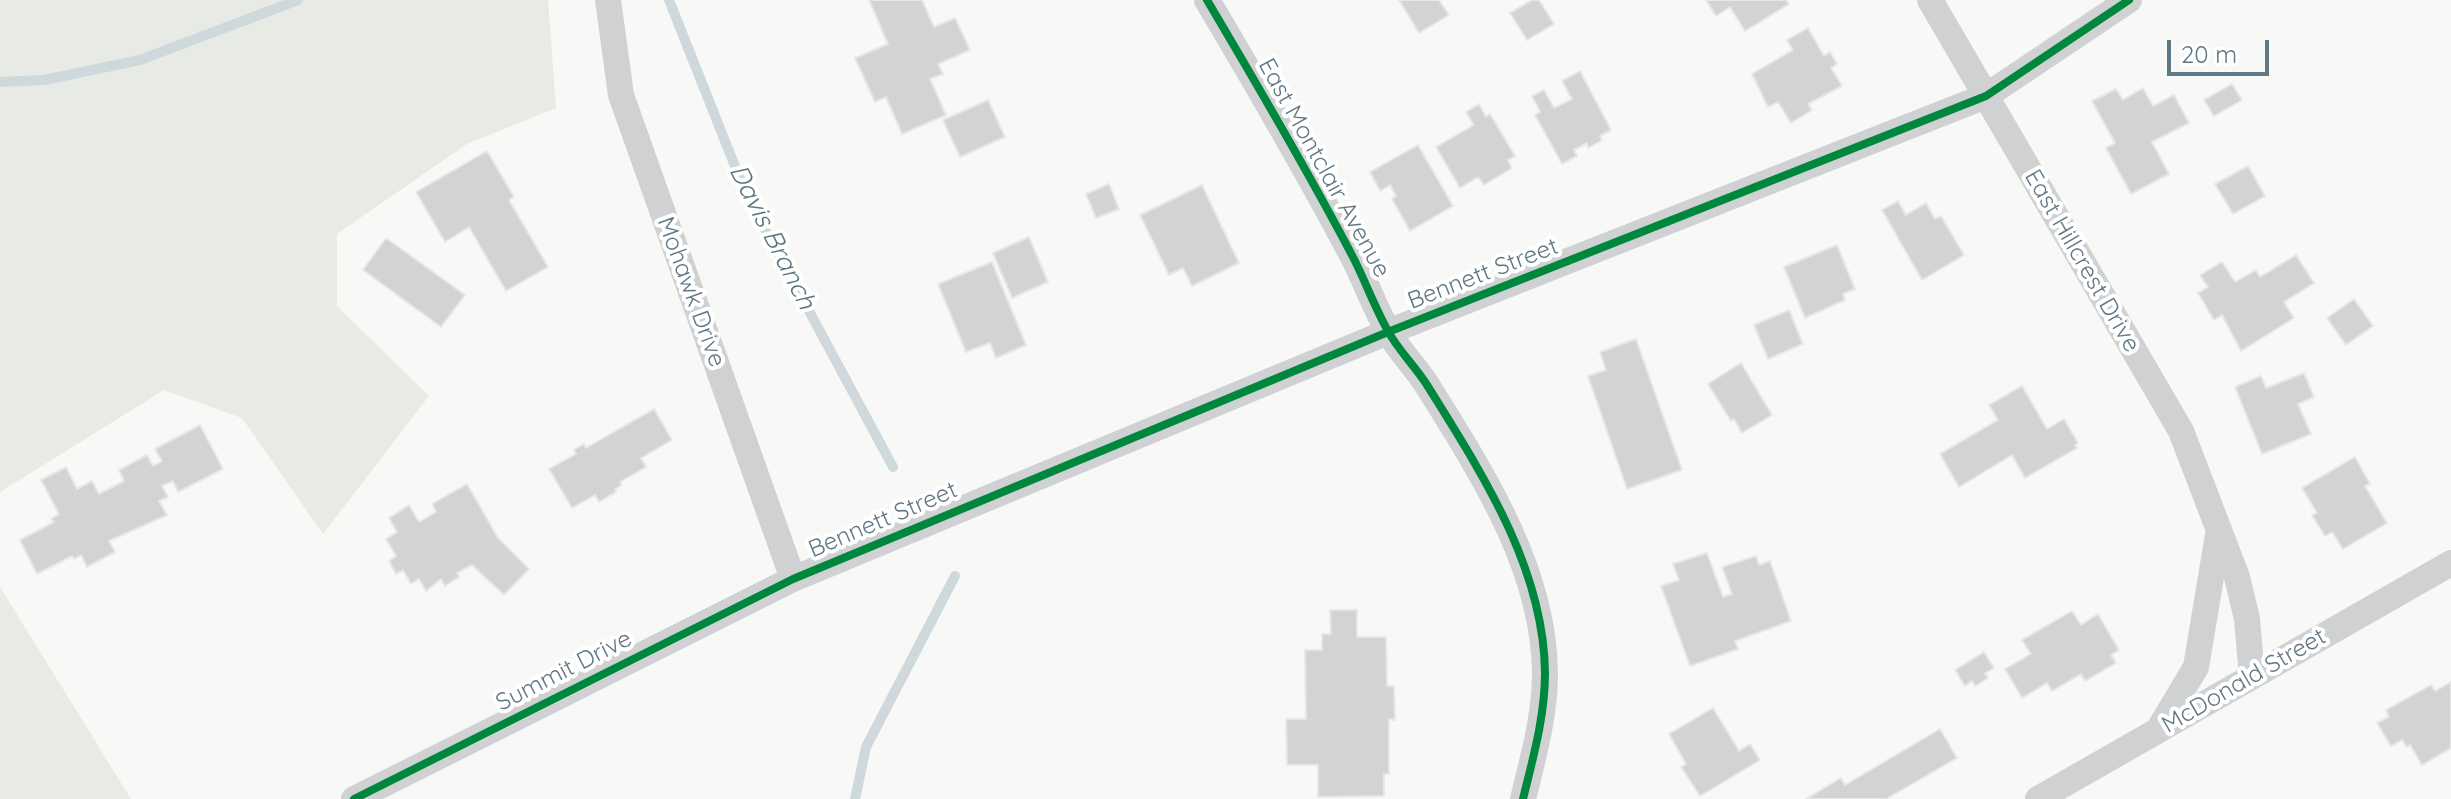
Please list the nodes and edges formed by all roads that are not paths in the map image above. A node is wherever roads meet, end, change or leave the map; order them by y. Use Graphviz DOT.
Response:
graph roads {
  1 [pos="608,0"];
  2 [pos="1207,0"];
  3 [pos="1930,0"];
  4 [pos="2129,0"];
  5 [pos="1986,96"];
  6 [pos="1388,332"];
  7 [pos="2219,529"];
  8 [pos="2451,563"];
  9 [pos="793,579"];
  10 [pos="2252,677"];
  11 [pos="2158,729"];
  12 [pos="364,797"];
  13 [pos="1523,799"];
  14 [pos="2038,799"];
  1 -- 9 [label="street, Mohawk Drive"];
  2 -- 6 [label="street, East Montclair Avenue"];
  3 -- 5 [label="street, East Hillcrest Drive"];
  4 -- 5 [label="street, Bennett Street"];
  5 -- 6 [label="street, Bennett Street"];
  5 -- 7 [label="street, East Hillcrest Drive"];
  6 -- 9 [label="street, Bennett Street"];
  6 -- 13 [label="street, East Montclair Avenue"];
  7 -- 10 [label="street, East Hillcrest Drive"];
  7 -- 11 [label="street"];
  8 -- 10 [label="street, McDonald Street"];
  9 -- 12 [label="street, Summit Drive"];
  10 -- 11 [label="street, McDonald Street"];
  11 -- 14 [label="street, McDonald Street"];
}
